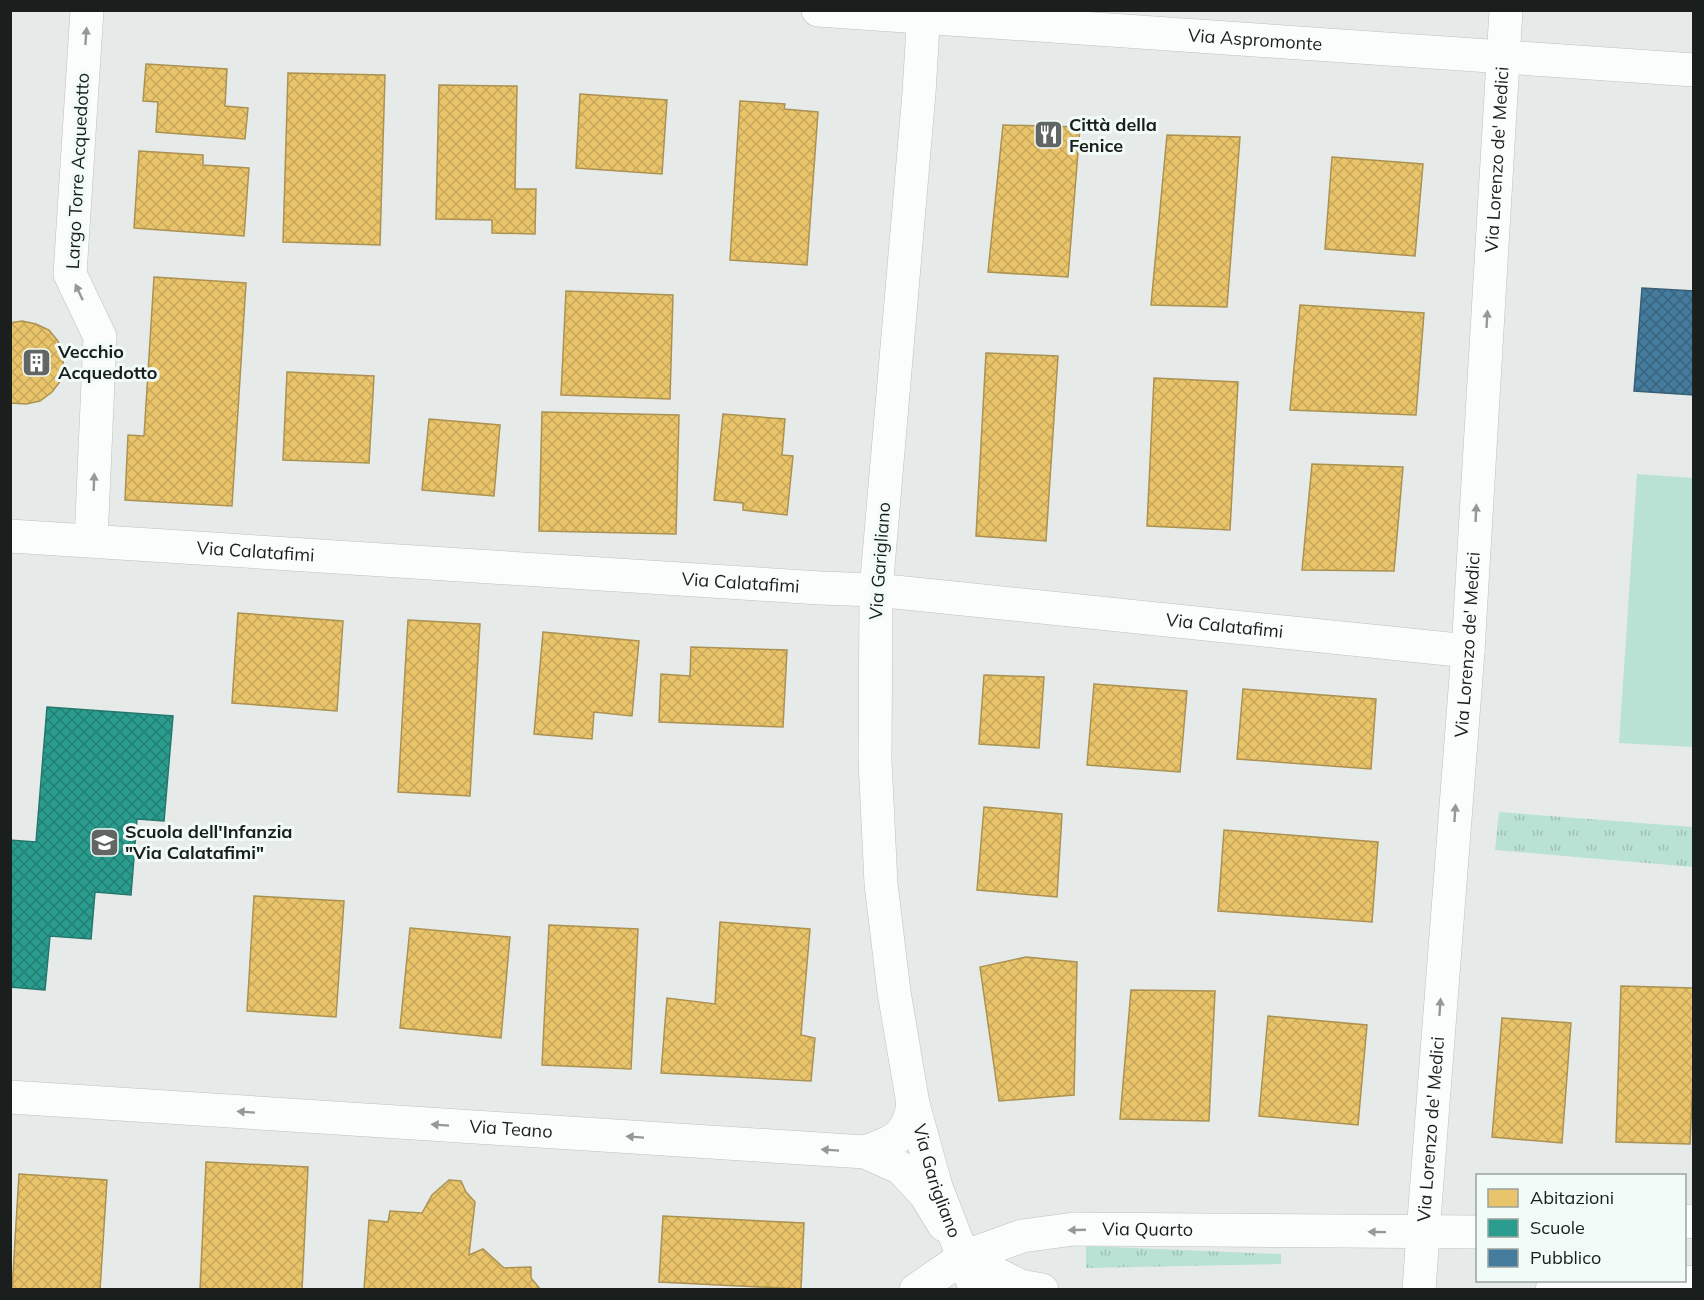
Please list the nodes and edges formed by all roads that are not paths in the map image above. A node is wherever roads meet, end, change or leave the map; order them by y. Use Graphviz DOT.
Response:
graph roads {
  1 [pos="87,10"];
  2 [pos="818,10"];
  3 [pos="1506,10"];
  4 [pos="923,14"];
  5 [pos="1503,57"];
  6 [pos="1694,70"];
  7 [pos="10,536"];
  8 [pos="91,540"];
  9 [pos="876,590"];
  10 [pos="1468,651"];
  11 [pos="10,1097"];
  12 [pos="913,1104"];
  13 [pos="865,1152"];
  14 [pos="1476,1232"];
  15 [pos="1423,1233"];
  16 [pos="964,1257"];
  17 [pos="1671,1284"];
  18 [pos="916,1290"];
  19 [pos="976,1290"];
  20 [pos="1042,1290"];
  21 [pos="1419,1290"];
  22 [pos="1552,1290"];
  8 -- 1 [label="street, Largo Torre Acquedotto, one-way"];
  2 -- 4 [label="street, Via Aspromonte"];
  3 -- 5 [label="street, Via Lorenzo de' Medici"];
  4 -- 5 [label="street, Via Aspromonte"];
  4 -- 9 [label="street, Via Garigliano"];
  5 -- 6 [label="street, Via Aspromonte"];
  10 -- 5 [label="street, Via Lorenzo de' Medici, one-way"];
  7 -- 8 [label="street, Via Calatafimi"];
  8 -- 9 [label="street, Via Calatafimi"];
  9 -- 10 [label="street, Via Calatafimi"];
  9 -- 12 [label="street, Via Garigliano"];
  15 -- 10 [label="street, Via Lorenzo de' Medici, one-way"];
  13 -- 11 [label="street, Via Teano, one-way"];
  12 -- 13 [label="street, Via Garigliano"];
  12 -- 16 [label="street, Via Garigliano"];
  13 -- 16 [label="street, Via Teano"];
  14 -- 15 [label="street, Via Quarto"];
  15 -- 16 [label="street, Via Quarto, one-way"];
  15 -- 21 [label="street"];
  16 -- 18 [label="street, Via Quarto"];
  16 -- 19 [label="street"];
  16 -- 20 [label="street"];
  17 -- 22 [label="street"];
}
